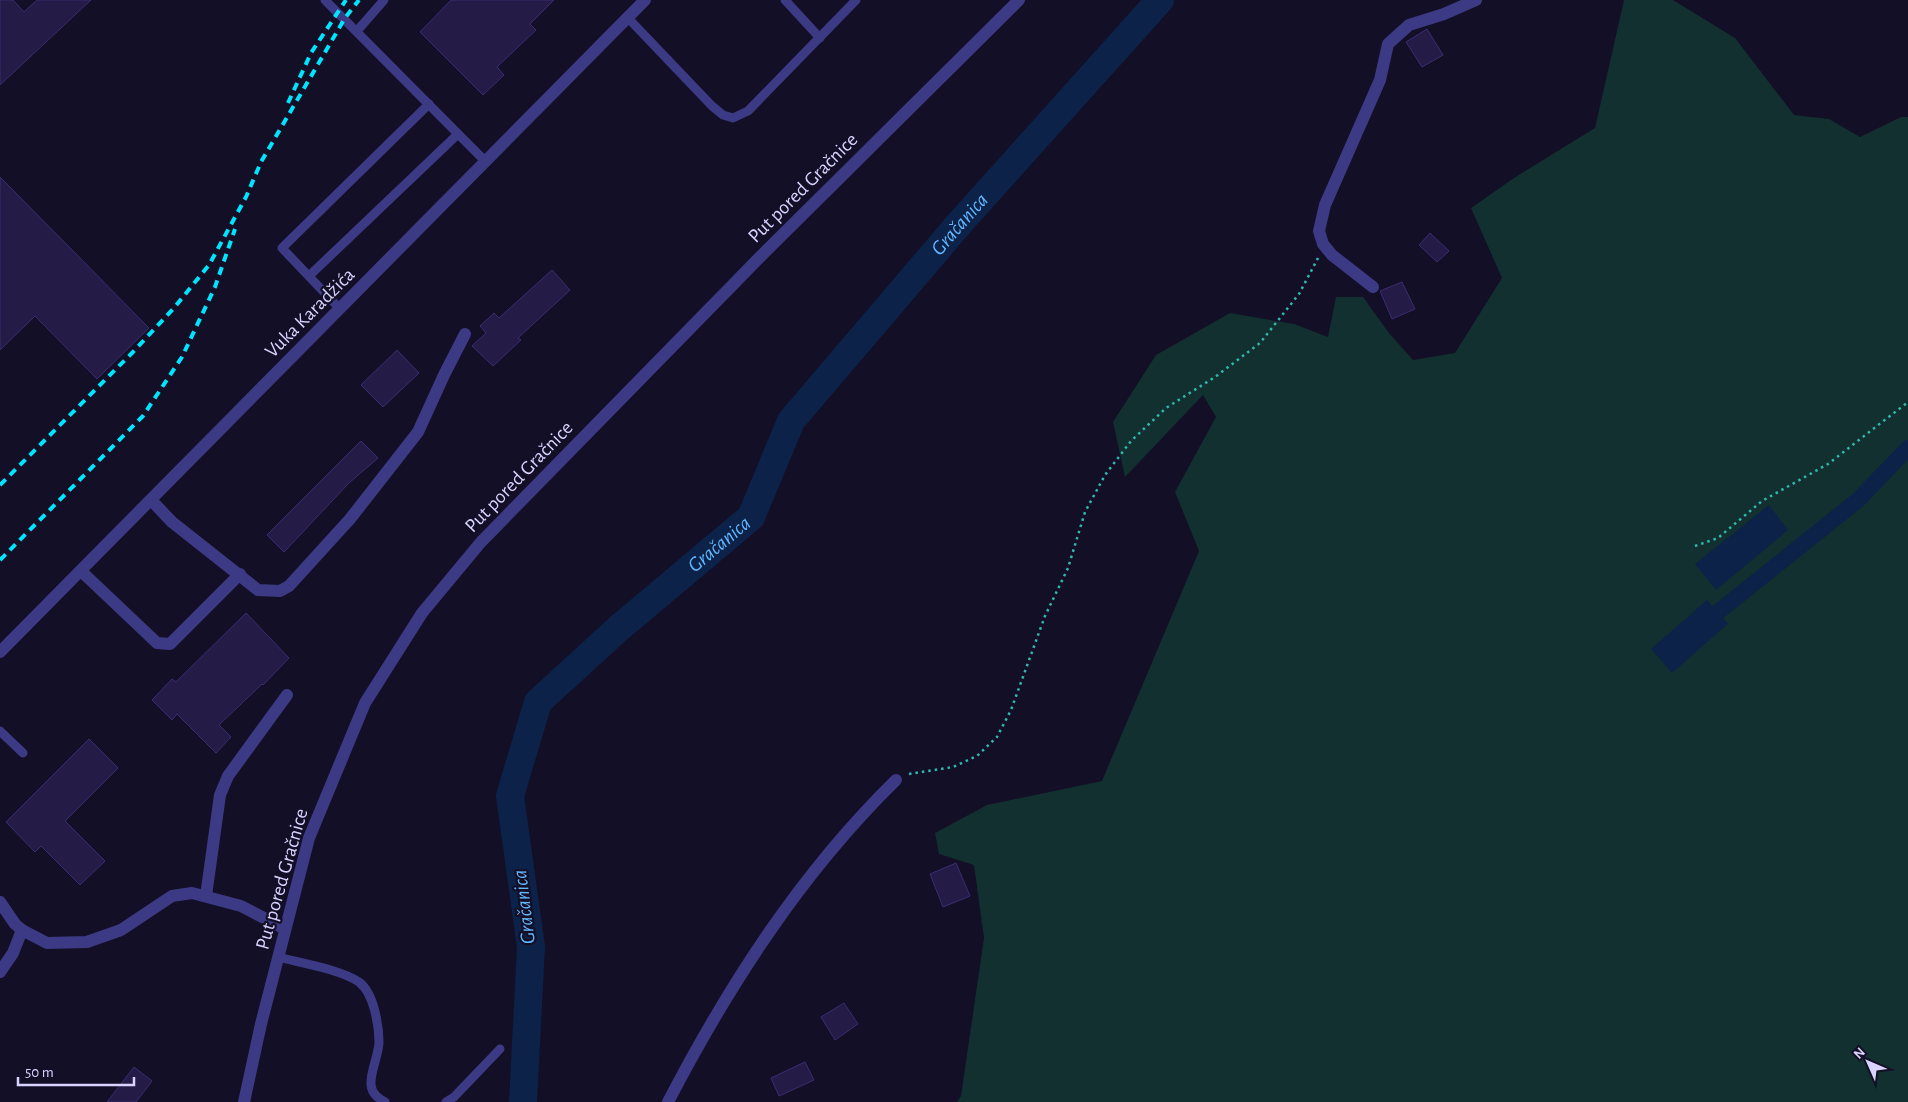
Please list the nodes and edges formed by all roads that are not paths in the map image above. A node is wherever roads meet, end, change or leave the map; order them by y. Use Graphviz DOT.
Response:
graph roads {
  1 [pos="325,0"];
  2 [pos="384,0"];
  3 [pos="646,0"];
  4 [pos="785,0"];
  5 [pos="856,0"];
  6 [pos="1019,0"];
  7 [pos="1476,0"];
  8 [pos="628,18"];
  9 [pos="357,31"];
  10 [pos="820,38"];
  11 [pos="429,104"];
  12 [pos="458,134"];
  13 [pos="486,162"];
  14 [pos="309,276"];
  15 [pos="1373,287"];
  16 [pos="340,309"];
  17 [pos="466,334"];
  18 [pos="151,500"];
  19 [pos="81,571"];
  20 [pos="240,574"];
  21 [pos="0,652"];
  22 [pos="287,695"];
  23 [pos="0,731"];
  24 [pos="23,753"];
  25 [pos="896,780"];
  26 [pos="206,896"];
  27 [pos="0,902"];
  28 [pos="286,929"];
  29 [pos="22,930"];
  30 [pos="278,957"];
  31 [pos="0,972"];
  32 [pos="500,1049"];
  33 [pos="244,1102"];
  34 [pos="385,1102"];
  35 [pos="446,1102"];
  36 [pos="668,1102"];
  1 -- 9 [label="lane"];
  2 -- 9 [label="lane"];
  3 -- 8 [label="street, Vuka Karadžića"];
  4 -- 10 [label="lane"];
  5 -- 10 [label="lane"];
  6 -- 28 [label="street, Put pored Gračnice"];
  7 -- 15 [label="street"];
  8 -- 10 [label="lane"];
  8 -- 13 [label="street, Vuka Karadžića"];
  9 -- 11 [label="lane"];
  11 -- 12 [label="lane"];
  11 -- 14 [label="lane"];
  12 -- 13 [label="lane"];
  12 -- 14 [label="lane"];
  13 -- 16 [label="street, Vuka Karadžića"];
  14 -- 16 [label="lane"];
  16 -- 18 [label="street, Vuka Karadžića"];
  17 -- 20 [label="street"];
  18 -- 19 [label="street, Vuka Karadžića"];
  18 -- 20 [label="street"];
  19 -- 20 [label="street"];
  19 -- 21 [label="street, Vuka Karadžića"];
  22 -- 26 [label="street"];
  23 -- 24 [label="lane"];
  25 -- 36 [label="street"];
  26 -- 28 [label="street"];
  26 -- 29 [label="street"];
  27 -- 29 [label="street"];
  28 -- 30 [label="street, Put pored Gračnice"];
  29 -- 31 [label="street"];
  30 -- 33 [label="street, Put pored Gračnice"];
  30 -- 34 [label="lane"];
  32 -- 35 [label="lane"];
}
